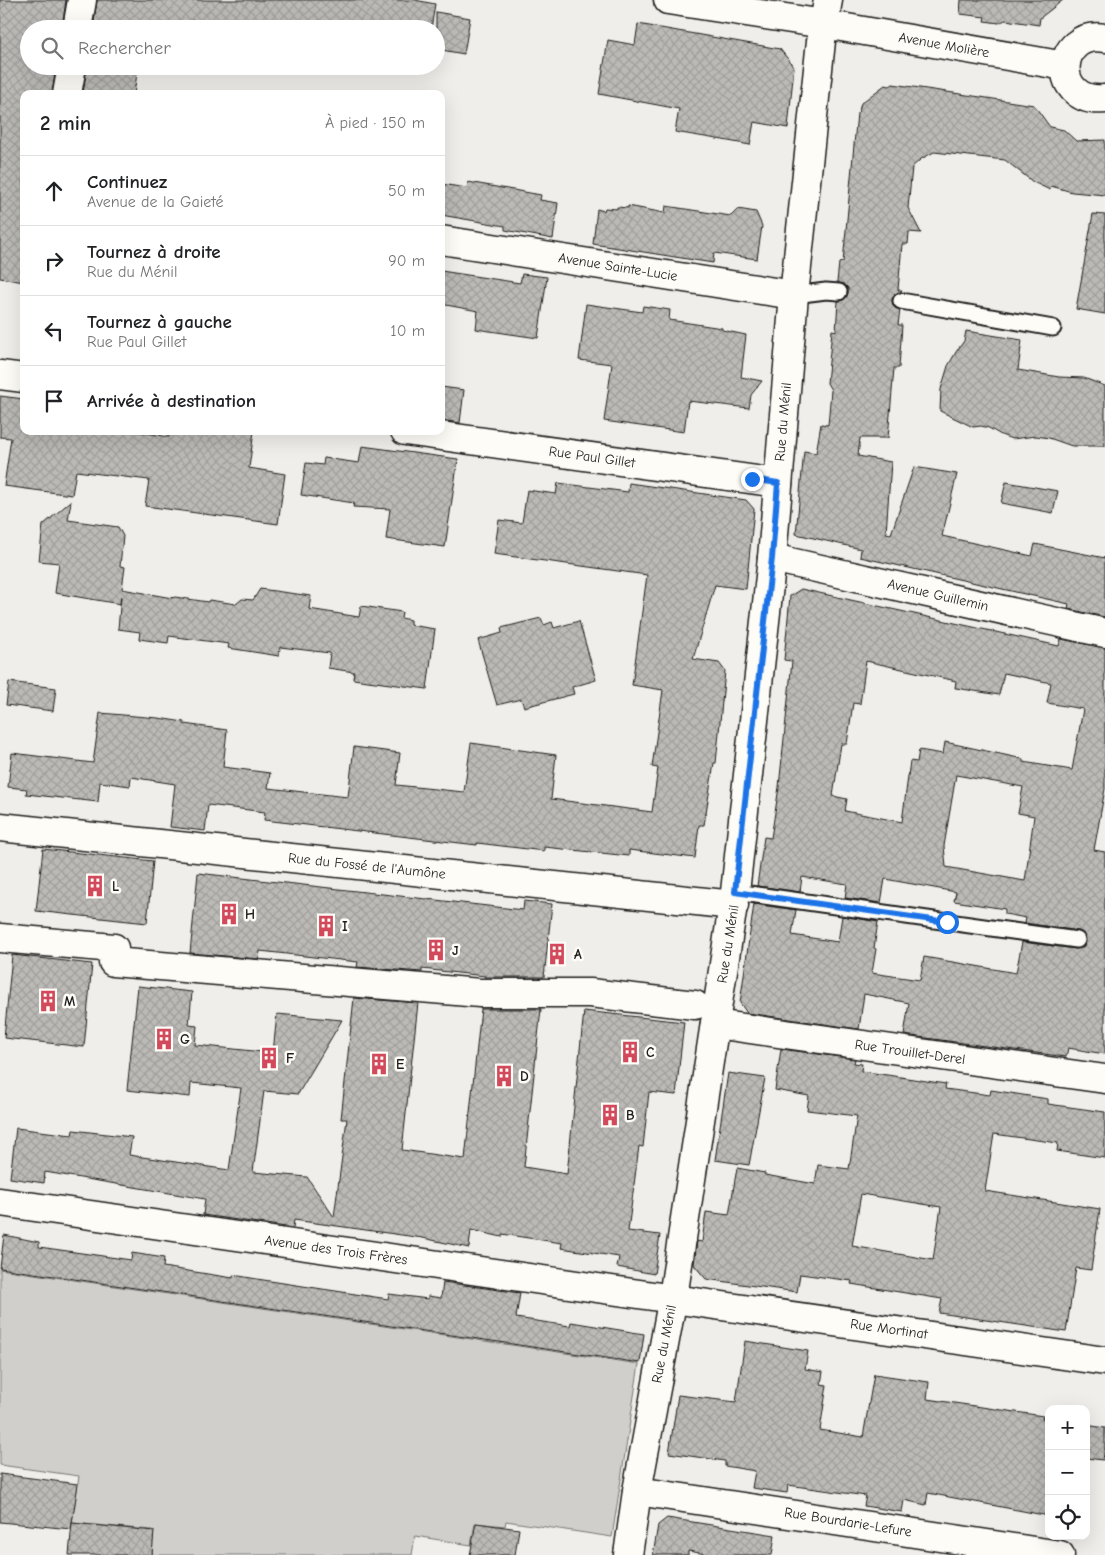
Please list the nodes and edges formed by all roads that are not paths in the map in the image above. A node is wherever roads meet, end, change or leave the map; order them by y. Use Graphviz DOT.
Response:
graph roads {
  1 [pos="82,0"];
  2 [pos="668,0"];
  3 [pos="826,12"];
  4 [pos="79,20"];
  5 [pos="1105,38"];
  6 [pos="1065,66"];
  7 [pos="70,75"];
  8 [pos="68,90"];
  9 [pos="1105,99"];
  10 [pos="445,241"];
  11 [pos="839,292"];
  12 [pos="794,295"];
  13 [pos="900,301"];
  14 [pos="1053,328"];
  15 [pos="434,435"];
  16 [pos="778,483"];
  17 [pos="772,558"];
  18 [pos="1105,633"];
  19 [pos="0,827"];
  20 [pos="735,899"];
  21 [pos="0,938"];
  22 [pos="1076,940"];
  23 [pos="695,1005"];
  24 [pos="715,1024"];
  25 [pos="1105,1079"];
  26 [pos="0,1202"];
  27 [pos="673,1297"];
  28 [pos="1105,1361"];
  29 [pos="637,1491"];
  30 [pos="628,1555"];
  31 [pos="1060,1555"];
  1 -- 4 [label="street"];
  2 -- 3 [label="street, Avenue Molière"];
  3 -- 6 [label="street, Avenue Molière"];
  3 -- 12 [label="street, Rue du Ménil"];
  5 -- 6 [label="street"];
  6 -- 9 [label="street"];
  7 -- 8 [label="street"];
  10 -- 12 [label="street, Avenue Sainte-Lucie"];
  11 -- 12 [label="lane"];
  12 -- 16 [label="street, Rue du Ménil"];
  13 -- 14 [label="lane"];
  15 -- 16 [label="street, Rue Paul Gillet"];
  16 -- 17 [label="street, Rue du Ménil"];
  17 -- 18 [label="street, Avenue Guillemin"];
  17 -- 20 [label="street, Rue du Ménil"];
  19 -- 20 [label="street, Rue du Fossé de l'Aumône"];
  20 -- 22 [label="lane"];
  20 -- 24 [label="street, Rue du Ménil"];
  21 -- 23 [label="street"];
  24 -- 25 [label="street, Rue Trouillet-Derel"];
  24 -- 27 [label="street, Rue du Ménil"];
  26 -- 27 [label="street, Avenue des Trois Frères"];
  27 -- 28 [label="street, Rue Mortinat"];
  27 -- 29 [label="street, Rue du Ménil"];
  29 -- 30 [label="street, Rue du Ménil"];
  29 -- 31 [label="street, Rue Bourdarie-Lefure"];
}
